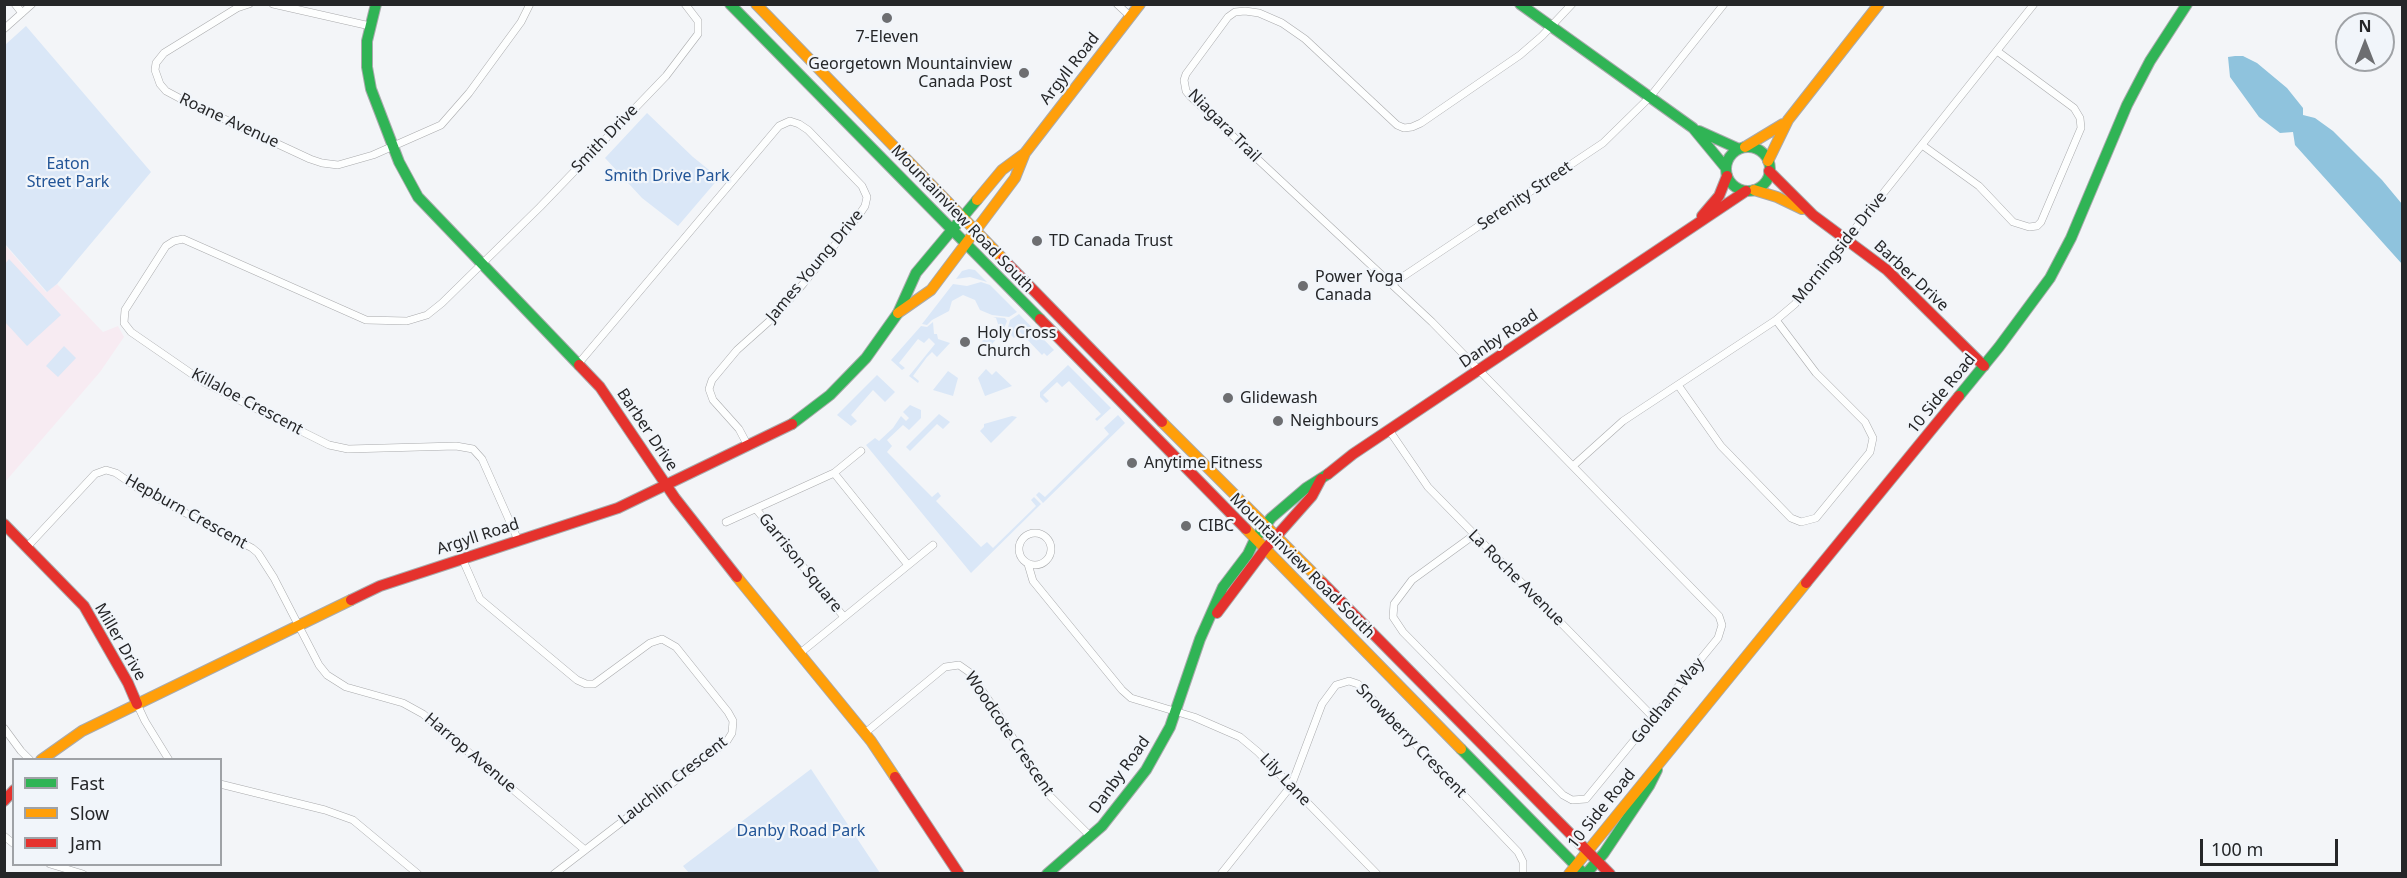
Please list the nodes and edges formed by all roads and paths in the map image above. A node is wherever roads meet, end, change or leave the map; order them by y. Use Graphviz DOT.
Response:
graph roads {
  1 [pos="15,4"];
  2 [pos="32,4"];
  3 [pos="249,4"];
  4 [pos="273,4"];
  5 [pos="376,4"];
  6 [pos="530,4"];
  7 [pos="685,4"];
  8 [pos="730,4"];
  9 [pos="756,4"];
  10 [pos="1117,4"];
  11 [pos="1140,4"];
  12 [pos="1520,4"];
  13 [pos="1572,4"];
  14 [pos="1724,4"];
  15 [pos="1879,4"];
  16 [pos="2034,4"];
  17 [pos="2187,4"];
  18 [pos="22,13"];
  19 [pos="1131,16"];
  20 [pos="370,26"];
  21 [pos="1552,26"];
  22 [pos="4,29"];
  23 [pos="1997,51"];
  24 [pos="1650,97"];
  25 [pos="1788,120"];
  26 [pos="1693,128"];
  27 [pos="1922,146"];
  28 [pos="393,147"];
  29 [pos="1742,148"];
  30 [pos="1025,153"];
  31 [pos="1768,166"];
  32 [pos="1726,172"];
  33 [pos="1750,190"];
  34 [pos="1813,214"];
  35 [pos="963,217"];
  36 [pos="1695,225"];
  37 [pos="975,230"];
  38 [pos="952,231"];
  39 [pos="1847,240"];
  40 [pos="964,244"];
  41 [pos="482,264"];
  42 [pos="1392,284"];
  43 [pos="898,313"];
  44 [pos="1776,320"];
  45 [pos="579,363"];
  46 [pos="1984,366"];
  47 [pos="1479,370"];
  48 [pos="1678,385"];
  49 [pos="1389,429"];
  50 [pos="748,446"];
  51 [pos="861,451"];
  52 [pos="1573,465"];
  53 [pos="834,473"];
  54 [pos="1322,479"];
  55 [pos="666,485"];
  56 [pos="756,509"];
  57 [pos="726,522"];
  58 [pos="4,524"];
  59 [pos="1266,525"];
  60 [pos="1276,535"];
  61 [pos="1474,535"];
  62 [pos="1255,539"];
  63 [pos="518,540"];
  64 [pos="933,545"];
  65 [pos="27,547"];
  66 [pos="1265,549"];
  67 [pos="462,558"];
  68 [pos="1028,564"];
  69 [pos="908,565"];
  70 [pos="844,617"];
  71 [pos="300,626"];
  72 [pos="1200,639"];
  73 [pos="799,654"];
  74 [pos="137,704"];
  75 [pos="1175,712"];
  76 [pos="1654,718"];
  77 [pos="4,728"];
  78 [pos="865,733"];
  79 [pos="29,758"];
  80 [pos="42,758"];
  81 [pos="168,758"];
  82 [pos="1659,764"];
  83 [pos="222,784"];
  84 [pos="1291,786"];
  85 [pos="1091,837"];
  86 [pos="585,850"];
  87 [pos="1588,851"];
  88 [pos="1597,861"];
  89 [pos="57,866"];
  90 [pos="952,868"];
  91 [pos="1579,871"];
  92 [pos="82,873"];
  93 [pos="418,873"];
  94 [pos="554,873"];
  95 [pos="959,873"];
  96 [pos="1047,873"];
  97 [pos="1221,873"];
  98 [pos="1375,873"];
  99 [pos="1523,873"];
  100 [pos="1610,873"];
  1 -- 18 [label="street"];
  2 -- 18 [label="street"];
  3 -- 28 [label="street, Roane Avenue"];
  4 -- 20 [label="street"];
  5 -- 20 [label="street, Barber Drive"];
  6 -- 28 [label="street"];
  7 -- 41 [label="street, Smith Drive"];
  8 -- 38 [label="street, Mountainview Road South"];
  9 -- 35 [label="street, Mountainview Road South"];
  10 -- 19 [label="street"];
  11 -- 19 [label="street, Argyll Road"];
  12 -- 21 [label="street"];
  13 -- 21 [label="street, Niagara Trail"];
  14 -- 24 [label="street, Serenity Street"];
  15 -- 25 [label="street"];
  16 -- 23 [label="street, Morningside Drive"];
  17 -- 46 [label="street, 10 Side Road"];
  18 -- 22 [label="street"];
  19 -- 30 [label="street, Argyll Road"];
  20 -- 28 [label="street, Barber Drive"];
  21 -- 24 [label="street"];
  21 -- 42 [label="street, Niagara Trail"];
  23 -- 27 [label="street, Morningside Drive"];
  23 -- 27 [label="street"];
  24 -- 26 [label="street"];
  24 -- 42 [label="street, Serenity Street"];
  25 -- 29 [label="street"];
  25 -- 31 [label="street"];
  26 -- 29 [label="street"];
  26 -- 32 [label="street"];
  27 -- 39 [label="street, Morningside Drive"];
  28 -- 41 [label="street, Barber Drive"];
  29 -- 31 [label="street"];
  29 -- 32 [label="street"];
  30 -- 35 [label="street, Argyll Road"];
  30 -- 37 [label="street, Argyll Road"];
  31 -- 33 [label="street"];
  31 -- 34 [label="street, Barber Drive"];
  32 -- 33 [label="street"];
  32 -- 36 [label="street, Danby Road"];
  33 -- 34 [label="street, Barber Drive"];
  33 -- 36 [label="street, Danby Road"];
  34 -- 39 [label="street, Barber Drive"];
  35 -- 37 [label="street, Mountainview Road South"];
  35 -- 38 [label="street, Argyll Road"];
  36 -- 47 [label="street, Danby Road"];
  37 -- 40 [label="street, Argyll Road"];
  37 -- 59 [label="street, Mountainview Road South"];
  38 -- 40 [label="street, Mountainview Road South"];
  38 -- 43 [label="street, Argyll Road"];
  39 -- 44 [label="street, Morningside Drive"];
  39 -- 46 [label="street, Barber Drive"];
  40 -- 43 [label="street, Argyll Road"];
  40 -- 62 [label="street, Mountainview Road South"];
  41 -- 45 [label="street, Barber Drive"];
  41 -- 63 [label="street, Killaloe Crescent"];
  42 -- 47 [label="street, Niagara Trail"];
  43 -- 50 [label="street, Argyll Road"];
  44 -- 48 [label="street, Morningside Drive"];
  44 -- 48 [label="street"];
  45 -- 50 [label="street, James Young Drive"];
  45 -- 55 [label="street, Barber Drive"];
  46 -- 82 [label="street, 10 Side Road"];
  47 -- 49 [label="street, Danby Road"];
  47 -- 52 [label="street, Goldham Way"];
  48 -- 52 [label="street, Morningside Drive"];
  49 -- 54 [label="street, Danby Road"];
  49 -- 61 [label="street, La Roche Avenue"];
  50 -- 55 [label="street, Argyll Road"];
  51 -- 53 [label="street, Garrison Square"];
  52 -- 76 [label="street, Goldham Way"];
  53 -- 56 [label="street, Garrison Square"];
  53 -- 69 [label="street"];
  54 -- 59 [label="street, Danby Road"];
  54 -- 60 [label="street, Danby Road"];
  55 -- 63 [label="street, Argyll Road"];
  55 -- 73 [label="street, Barber Drive"];
  56 -- 57 [label="street, Garrison Square"];
  56 -- 70 [label="street, Garrison Square"];
  58 -- 65 [label="street, Miller Drive"];
  59 -- 60 [label="street, Mountainview Road South"];
  59 -- 62 [label="street, Danby Road"];
  60 -- 66 [label="street, Danby Road"];
  60 -- 87 [label="street, Mountainview Road South"];
  61 -- 76 [label="street, La Roche Avenue"];
  61 -- 76 [label="street, Goldham Way"];
  62 -- 66 [label="street, Mountainview Road South"];
  62 -- 72 [label="street, Danby Road"];
  63 -- 67 [label="street, Argyll Road"];
  64 -- 69 [label="street, Garrison Square"];
  65 -- 71 [label="street, Hepburn Crescent"];
  65 -- 74 [label="street, Miller Drive"];
  66 -- 72 [label="street, Danby Road"];
  66 -- 91 [label="street, Mountainview Road South"];
  67 -- 71 [label="street, Argyll Road"];
  67 -- 86 [label="street, Lauchlin Crescent"];
  68 -- 68 [label="street"];
  68 -- 75 [label="street, Lily Lane"];
  69 -- 70 [label="street, Garrison Square"];
  70 -- 73 [label="street, Garrison Square"];
  71 -- 74 [label="street, Argyll Road"];
  71 -- 86 [label="street, Harrop Avenue"];
  72 -- 75 [label="street, Danby Road"];
  73 -- 78 [label="street, Barber Drive"];
  74 -- 80 [label="street, Argyll Road"];
  74 -- 81 [label="street, Miller Drive"];
  75 -- 84 [label="street, Lily Lane"];
  75 -- 85 [label="street, Danby Road"];
  77 -- 79 [label="street"];
  78 -- 85 [label="street, Woodcote Crescent"];
  78 -- 90 [label="street, Barber Drive"];
  82 -- 87 [label="street, 10 Side Road"];
  82 -- 88 [label="street, 10 Side Road"];
  83 -- 93 [label="street"];
  84 -- 97 [label="street"];
  84 -- 98 [label="street, Lily Lane"];
  84 -- 99 [label="street, Snowberry Crescent"];
  85 -- 96 [label="street, Danby Road"];
  86 -- 94 [label="street"];
  87 -- 88 [label="street, Mountainview Road South"];
  87 -- 91 [label="street, 10 Side Road"];
  88 -- 91 [label="street, 10 Side Road"];
  88 -- 100 [label="street, Mountainview Road South"];
  89 -- 92 [label="street"];
  90 -- 95 [label="street, Barber Drive"];
}
